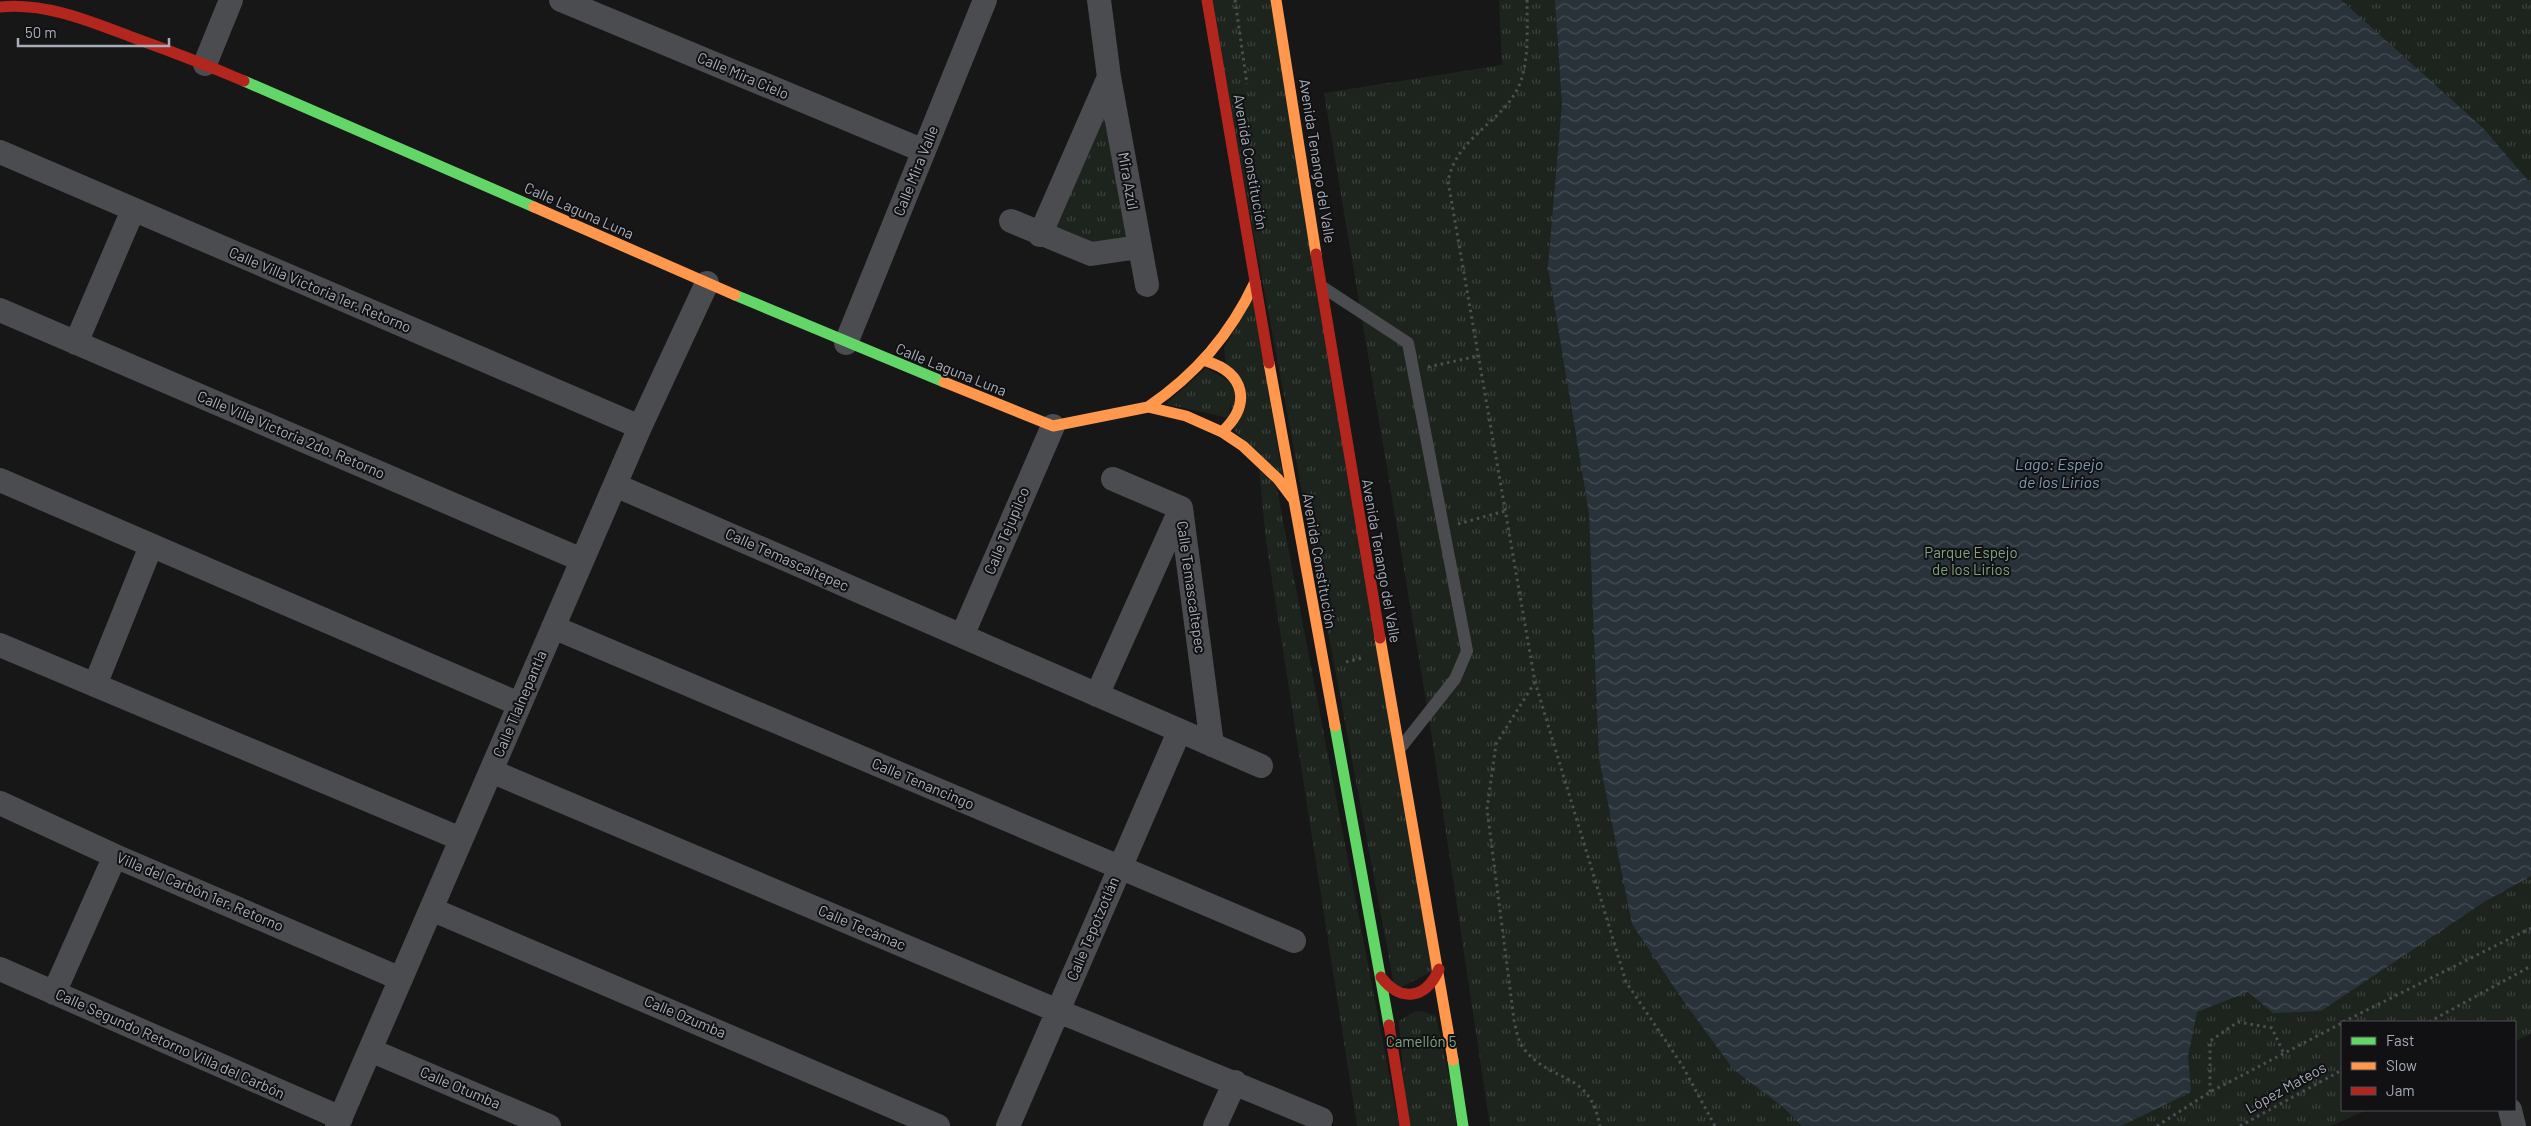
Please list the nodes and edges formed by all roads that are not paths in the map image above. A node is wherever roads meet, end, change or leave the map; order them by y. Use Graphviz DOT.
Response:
graph roads {
  1 [pos="231,0"];
  2 [pos="561,0"];
  3 [pos="986,0"];
  4 [pos="1099,0"];
  5 [pos="1207,0"];
  6 [pos="1276,0"];
  7 [pos="0,7"];
  8 [pos="205,64"];
  9 [pos="1109,77"];
  10 [pos="924,151"];
  11 [pos="0,152"];
  12 [pos="133,210"];
  13 [pos="1011,221"];
  14 [pos="1040,235"];
  15 [pos="1139,247"];
  16 [pos="1255,282"];
  17 [pos="707,283"];
  18 [pos="1147,285"];
  19 [pos="1322,287"];
  20 [pos="0,310"];
  21 [pos="76,343"];
  22 [pos="846,343"];
  23 [pos="1206,361"];
  24 [pos="1148,407"];
  25 [pos="1052,426"];
  26 [pos="640,427"];
  27 [pos="1222,432"];
  28 [pos="1113,479"];
  29 [pos="0,480"];
  30 [pos="615,485"];
  31 [pos="1293,499"];
  32 [pos="1181,508"];
  33 [pos="151,546"];
  34 [pos="582,560"];
  35 [pos="553,627"];
  36 [pos="962,636"];
  37 [pos="0,645"];
  38 [pos="95,685"];
  39 [pos="1097,695"];
  40 [pos="520,704"];
  41 [pos="1178,732"];
  42 [pos="1212,745"];
  43 [pos="1399,750"];
  44 [pos="1261,766"];
  45 [pos="491,771"];
  46 [pos="0,804"];
  47 [pos="461,839"];
  48 [pos="115,856"];
  49 [pos="1120,868"];
  50 [pos="431,908"];
  51 [pos="1294,941"];
  52 [pos="0,969"];
  53 [pos="1439,969"];
  54 [pos="1381,977"];
  55 [pos="401,979"];
  56 [pos="54,993"];
  57 [pos="1058,1011"];
  58 [pos="1430,1011"];
  59 [pos="1399,1020"];
  60 [pos="1448,1025"];
  61 [pos="1391,1036"];
  62 [pos="370,1050"];
  63 [pos="1235,1082"];
  64 [pos="2510,1111"];
  65 [pos="1321,1119"];
  66 [pos="339,1122"];
  67 [pos="549,1126"];
  68 [pos="938,1126"];
  69 [pos="1008,1126"];
  70 [pos="1215,1126"];
  71 [pos="1405,1126"];
  72 [pos="1463,1126"];
  73 [pos="2514,1126"];
  1 -- 8 [label="street"];
  2 -- 10 [label="street, Calle Mira Cielo"];
  3 -- 10 [label="street, Calle Mira Valle"];
  4 -- 9 [label="street, Mira Azúl"];
  5 -- 16 [label="main road, Avenida Constitución"];
  6 -- 19 [label="main road, Avenida Tenango del Valle"];
  7 -- 8 [label="main road, Calle Laguna Luna"];
  8 -- 17 [label="main road, Calle Laguna Luna"];
  9 -- 14 [label="street"];
  9 -- 15 [label="street, Mira Azúl"];
  10 -- 22 [label="street, Calle Mira Valle"];
  11 -- 12 [label="street, Calle Villa Victoria 1er. Retorno"];
  12 -- 21 [label="street"];
  12 -- 26 [label="street, Calle Villa Victoria 1er. Retorno"];
  13 -- 14 [label="street"];
  14 -- 15 [label="street"];
  15 -- 18 [label="street, Mira Azúl"];
  16 -- 23 [label="main road"];
  16 -- 31 [label="main road, Avenida Constitución"];
  17 -- 22 [label="main road, Calle Laguna Luna"];
  17 -- 26 [label="street, Calle Tlalnepantla"];
  19 -- 43 [label="main road, Avenida Tenango del Valle"];
  19 -- 43 [label="lane"];
  20 -- 21 [label="street, Calle Villa Victoria 2do. Retorno"];
  21 -- 34 [label="street, Calle Villa Victoria 2do. Retorno"];
  22 -- 25 [label="main road, Calle Laguna Luna"];
  23 -- 24 [label="main road"];
  23 -- 27 [label="main road"];
  24 -- 25 [label="main road"];
  24 -- 27 [label="main road"];
  25 -- 36 [label="street, Calle Tejupilco"];
  26 -- 30 [label="street, Calle Tlalnepantla"];
  27 -- 31 [label="main road"];
  28 -- 32 [label="street"];
  29 -- 33 [label="street"];
  30 -- 34 [label="street, Calle Tlalnepantla"];
  30 -- 36 [label="street, Calle Temascaltepec"];
  31 -- 54 [label="main road, Avenida Constitución"];
  32 -- 39 [label="street, Calle Temascaltepec"];
  32 -- 42 [label="street, Calle Temascaltepec"];
  33 -- 38 [label="street"];
  33 -- 40 [label="street"];
  34 -- 35 [label="street, Calle Tlalnepantla"];
  35 -- 40 [label="street, Calle Tlalnepantla"];
  35 -- 49 [label="street, Calle Tenancingo"];
  36 -- 39 [label="street, Calle Temascaltepec"];
  37 -- 38 [label="street"];
  38 -- 47 [label="street"];
  39 -- 41 [label="street, Calle Temascaltepec"];
  40 -- 45 [label="street, Calle Tlalnepantla"];
  41 -- 42 [label="street, Calle Temascaltepec"];
  41 -- 49 [label="street, Calle Tepotzotlán"];
  42 -- 44 [label="street"];
  43 -- 53 [label="main road, Avenida Tenango del Valle"];
  45 -- 47 [label="street, Calle Tlalnepantla"];
  45 -- 57 [label="street, Calle Tecámac"];
  46 -- 48 [label="street, Villa del Carbón 1er. Retorno"];
  47 -- 50 [label="street, Calle Tlalnepantla"];
  48 -- 55 [label="street, Villa del Carbón 1er. Retorno"];
  48 -- 56 [label="street"];
  49 -- 51 [label="street, Calle Tenancingo"];
  49 -- 57 [label="street, Calle Tepotzotlán"];
  50 -- 55 [label="street, Calle Tlalnepantla"];
  50 -- 68 [label="street, Calle Ozumba"];
  52 -- 56 [label="street, Calle Segundo Retorno Villa del Carbón"];
  53 -- 54 [label="main road"];
  53 -- 60 [label="main road, Avenida Tenango del Valle"];
  54 -- 61 [label="main road, Avenida Constitución"];
  55 -- 62 [label="street, Calle Tlalnepantla"];
  56 -- 66 [label="street, Calle Segundo Retorno Villa del Carbón"];
  57 -- 63 [label="street, Calle Tecámac"];
  57 -- 69 [label="street, Calle Tepotzotlán"];
  58 -- 60 [label="main road"];
  59 -- 61 [label="main road"];
  60 -- 72 [label="main road, Avenida Tenango del Valle"];
  61 -- 71 [label="main road, Avenida Constitución"];
  62 -- 66 [label="street, Calle Tlalnepantla"];
  62 -- 67 [label="street, Calle Otumba"];
  63 -- 65 [label="street, Calle Tecámac"];
  63 -- 70 [label="street"];
  64 -- 73 [label="street"];
}
